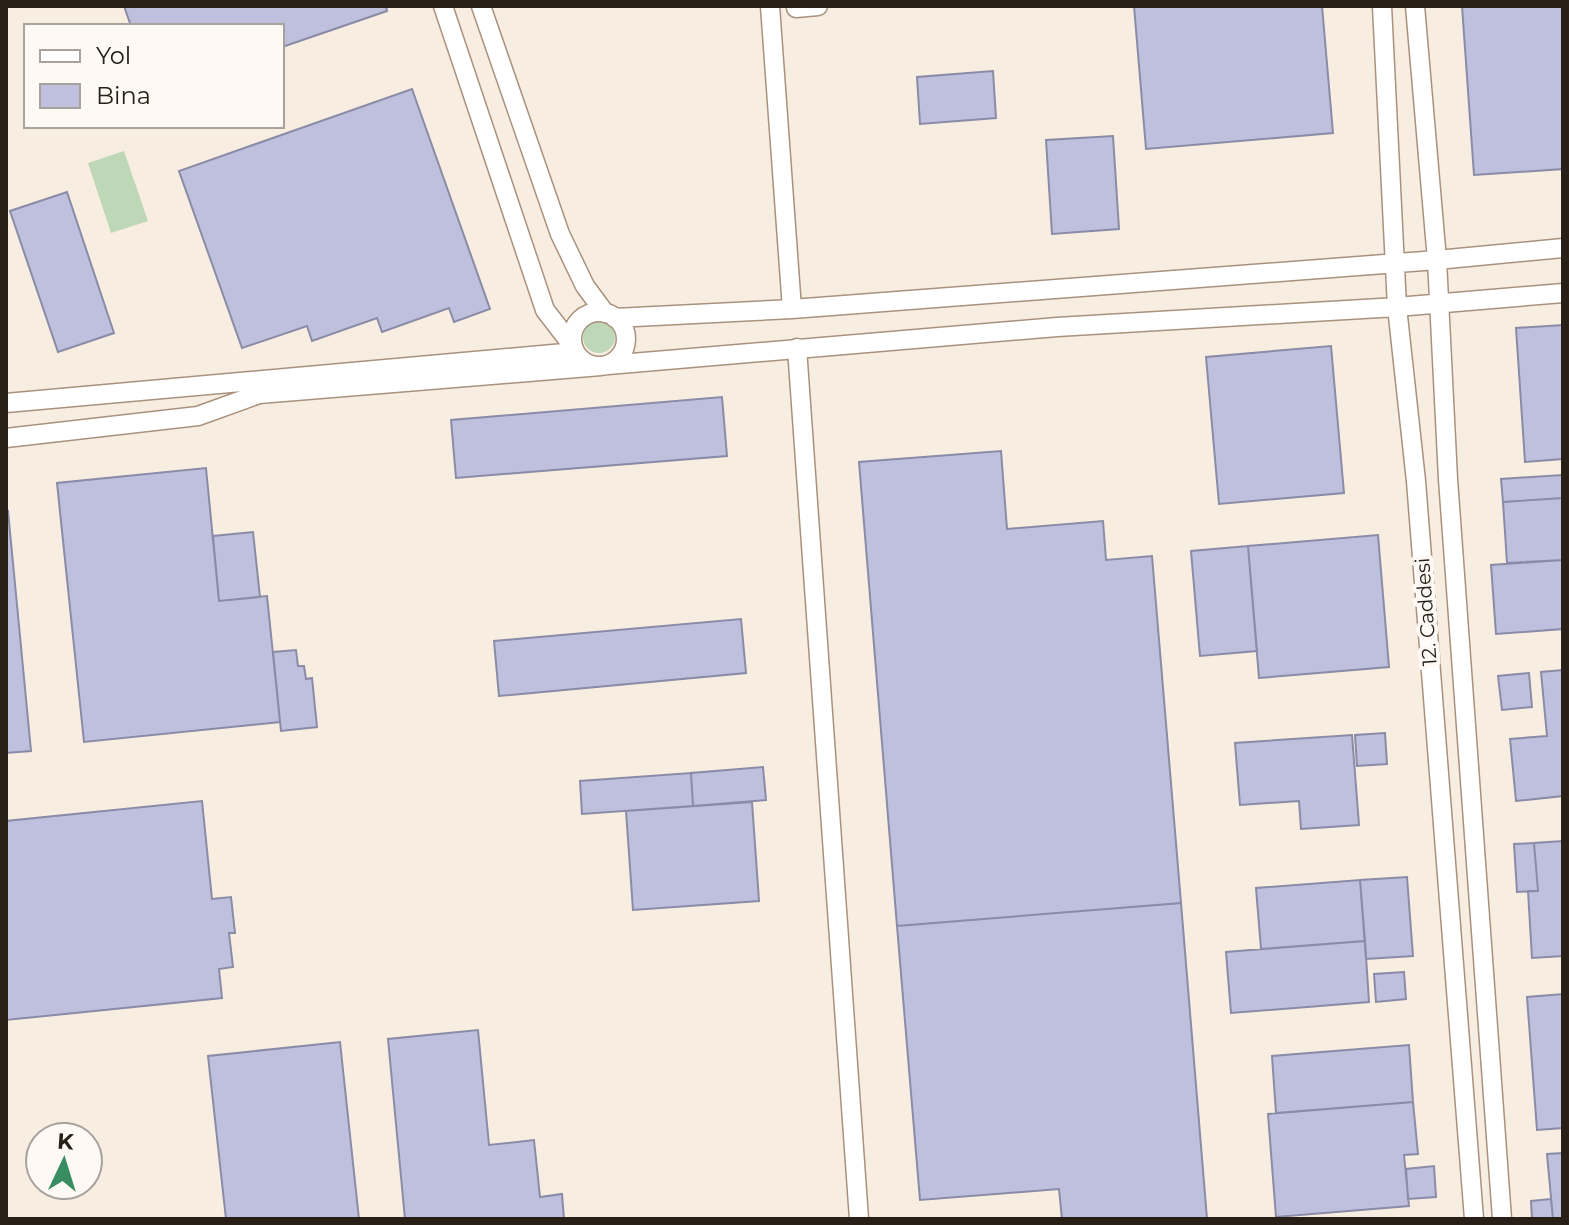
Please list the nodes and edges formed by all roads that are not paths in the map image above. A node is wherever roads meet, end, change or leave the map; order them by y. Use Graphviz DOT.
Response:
graph roads {
  1 [pos="443,6"];
  2 [pos="481,6"];
  3 [pos="770,6"];
  4 [pos="796,6"];
  5 [pos="818,6"];
  6 [pos="1382,6"];
  7 [pos="1415,6"];
  8 [pos="1563,248"];
  9 [pos="1437,260"];
  10 [pos="1393,263"];
  11 [pos="1563,293"];
  12 [pos="1440,304"];
  13 [pos="1397,307"];
  14 [pos="792,309"];
  15 [pos="610,315"];
  16 [pos="574,348"];
  17 [pos="797,348"];
  18 [pos="604,365"];
  19 [pos="6,403"];
  20 [pos="6,438"];
  21 [pos="859,1219"];
  22 [pos="1474,1219"];
  23 [pos="1502,1219"];
  1 -- 16 [label="street"];
  2 -- 15 [label="street"];
  3 -- 14 [label="street"];
  4 -- 5 [label="street"];
  6 -- 10 [label="street, 12. Caddesi"];
  7 -- 9 [label="street, 12. Caddesi"];
  8 -- 9 [label="street"];
  9 -- 10 [label="street"];
  9 -- 12 [label="street, 12. Caddesi"];
  10 -- 13 [label="street, 12. Caddesi"];
  10 -- 14 [label="street"];
  11 -- 12 [label="street"];
  12 -- 13 [label="street"];
  12 -- 23 [label="street, 12. Caddesi"];
  13 -- 17 [label="street"];
  13 -- 22 [label="street, 12. Caddesi"];
  14 -- 15 [label="street"];
  15 -- 16 [label="street"];
  15 -- 18 [label="street"];
  16 -- 18 [label="street"];
  16 -- 19 [label="street"];
  17 -- 18 [label="street"];
  17 -- 21 [label="street"];
  18 -- 20 [label="street"];
}
